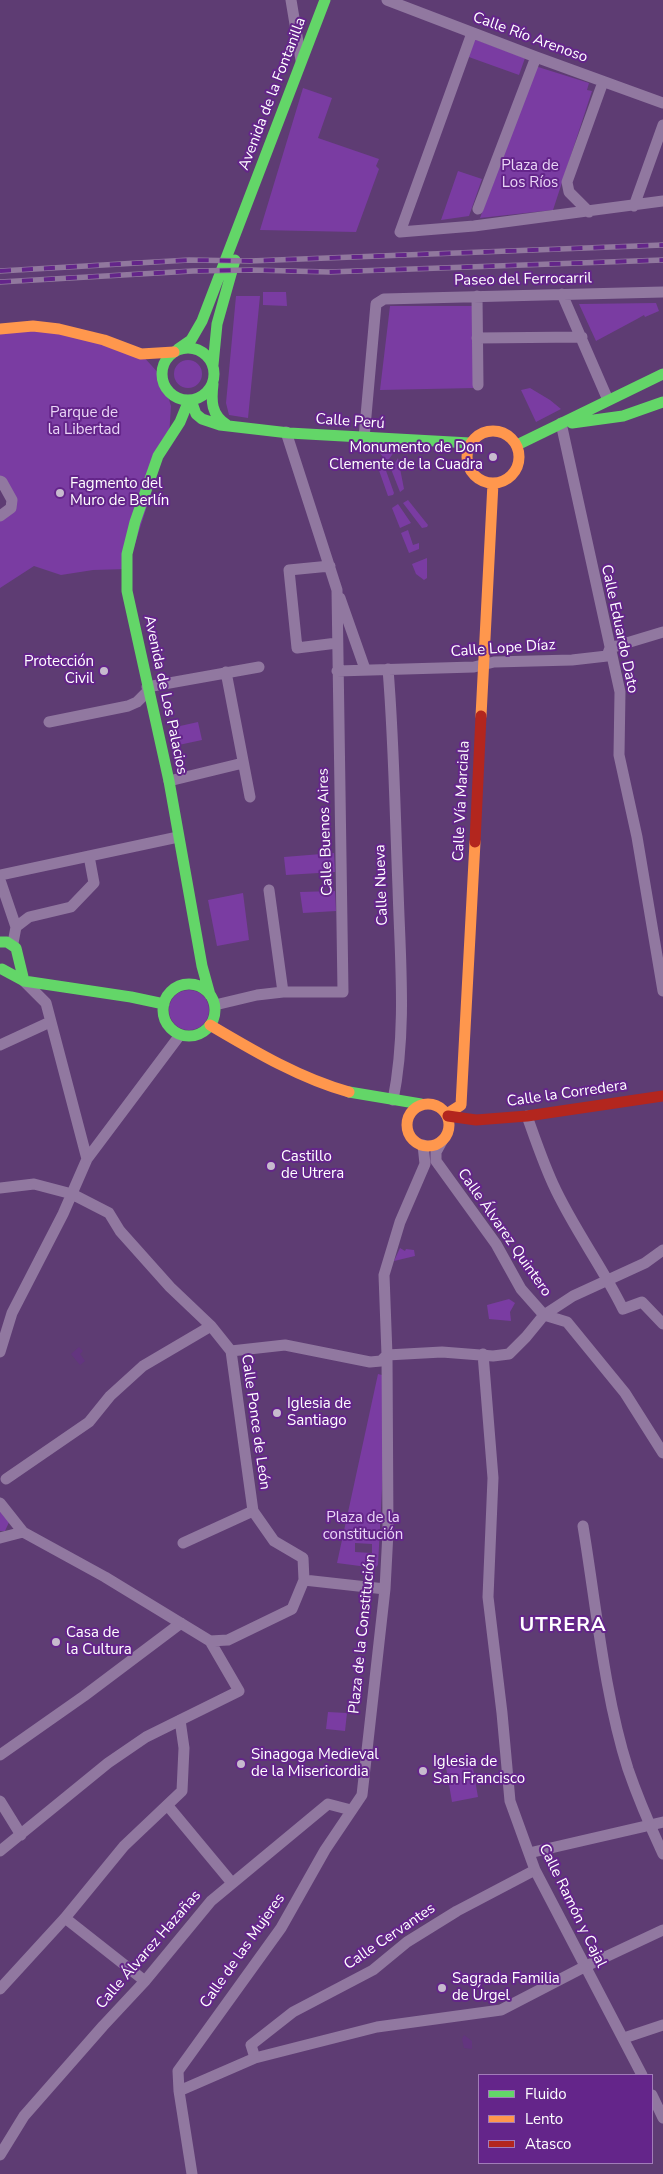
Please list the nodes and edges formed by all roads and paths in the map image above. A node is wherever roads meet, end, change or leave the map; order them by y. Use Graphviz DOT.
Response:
graph roads {
  1 [pos="291,0"];
  2 [pos="325,0"];
  3 [pos="387,0"];
  4 [pos="472,33"];
  5 [pos="536,57"];
  6 [pos="301,60"];
  7 [pos="603,82"];
  8 [pos="663,102"];
  9 [pos="663,126"];
  10 [pos="250,198"];
  11 [pos="663,202"];
  12 [pos="634,206"];
  13 [pos="478,209"];
  14 [pos="589,212"];
  15 [pos="663,292"];
  16 [pos="562,294"];
  17 [pos="477,296"];
  18 [pos="0,329"];
  19 [pos="582,337"];
  20 [pos="477,338"];
  21 [pos="176,351"];
  22 [pos="141,354"];
  23 [pos="213,365"];
  24 [pos="663,374"];
  25 [pos="213,384"];
  26 [pos="165,385"];
  27 [pos="478,385"];
  28 [pos="190,400"];
  29 [pos="608,400"];
  30 [pos="663,402"];
  31 [pos="202,419"];
  32 [pos="180,422"];
  33 [pos="561,424"];
  34 [pos="227,425"];
  35 [pos="286,432"];
  36 [pos="169,437"];
  37 [pos="364,438"];
  38 [pos="470,443"];
  39 [pos="517,447"];
  40 [pos="0,481"];
  41 [pos="493,483"];
  42 [pos="0,516"];
  43 [pos="330,566"];
  44 [pos="337,590"];
  45 [pos="663,632"];
  46 [pos="337,643"];
  47 [pos="610,648"];
  48 [pos="485,665"];
  49 [pos="259,667"];
  50 [pos="388,669"];
  51 [pos="365,670"];
  52 [pos="337,671"];
  53 [pos="226,672"];
  54 [pos="147,689"];
  55 [pos="49,722"];
  56 [pos="243,764"];
  57 [pos="169,781"];
  58 [pos="250,797"];
  59 [pos="178,837"];
  60 [pos="89,856"];
  61 [pos="0,875"];
  62 [pos="0,880"];
  63 [pos="269,890"];
  64 [pos="16,927"];
  65 [pos="0,942"];
  66 [pos="13,943"];
  67 [pos="19,957"];
  68 [pos="202,966"];
  69 [pos="1,968"];
  70 [pos="24,981"];
  71 [pos="195,985"];
  72 [pos="663,991"];
  73 [pos="283,992"];
  74 [pos="213,1000"];
  75 [pos="164,1004"];
  76 [pos="50,1022"];
  77 [pos="210,1024"];
  78 [pos="180,1035"];
  79 [pos="0,1045"];
  80 [pos="663,1096"];
  81 [pos="393,1100"];
  82 [pos="421,1104"];
  83 [pos="448,1115"];
  84 [pos="527,1116"];
  85 [pos="408,1120"];
  86 [pos="476,1120"];
  87 [pos="444,1139"];
  88 [pos="423,1145"];
  89 [pos="87,1159"];
  90 [pos="431,1163"];
  91 [pos="0,1188"];
  92 [pos="72,1194"];
  93 [pos="662,1252"];
  94 [pos="609,1279"];
  95 [pos="544,1315"];
  96 [pos="663,1324"];
  97 [pos="211,1326"];
  98 [pos="231,1351"];
  99 [pos="0,1352"];
  100 [pos="484,1354"];
  101 [pos="387,1356"];
  102 [pos="663,1453"];
  103 [pos="6,1479"];
  104 [pos="0,1502"];
  105 [pos="253,1511"];
  106 [pos="583,1526"];
  107 [pos="23,1532"];
  108 [pos="0,1538"];
  109 [pos="183,1543"];
  110 [pos="304,1580"];
  111 [pos="385,1589"];
  112 [pos="181,1623"];
  113 [pos="210,1641"];
  114 [pos="180,1720"];
  115 [pos="0,1755"];
  116 [pos="362,1795"];
  117 [pos="0,1801"];
  118 [pos="168,1806"];
  119 [pos="351,1810"];
  120 [pos="663,1822"];
  121 [pos="649,1824"];
  122 [pos="20,1835"];
  123 [pos="0,1851"];
  124 [pos="529,1853"];
  125 [pos="663,1854"];
  126 [pos="535,1870"];
  127 [pos="232,1883"];
  128 [pos="65,1918"];
  129 [pos="663,1930"];
  130 [pos="584,1967"];
  131 [pos="145,1981"];
  132 [pos="0,1989"];
  133 [pos="663,2025"];
  134 [pos="624,2038"];
  135 [pos="255,2058"];
  136 [pos="642,2074"];
  137 [pos="179,2091"];
  138 [pos="653,2097"];
  139 [pos="663,2118"];
  140 [pos="0,2155"];
  141 [pos="192,2174"];
  1 -- 6 [label="street"];
  2 -- 6 [label="street, Avenida de la Fontanilla"];
  3 -- 4 [label="street, Calle Río Arenoso"];
  4 -- 5 [label="street, Calle Río Arenoso"];
  4 -- 14 [label="street"];
  5 -- 7 [label="street, Calle Río Arenoso"];
  5 -- 13 [label="street"];
  6 -- 10 [label="street, Avenida de la Fontanilla"];
  7 -- 8 [label="street, Calle Río Arenoso"];
  7 -- 14 [label="street"];
  9 -- 12 [label="street"];
  10 -- 21 [label="street, Avenida de la Fontanilla"];
  10 -- 23 [label="street, Avenida de la Fontanilla"];
  11 -- 12 [label="street"];
  12 -- 14 [label="street"];
  15 -- 16 [label="street, Paseo del Ferrocarril"];
  16 -- 17 [label="street, Paseo del Ferrocarril"];
  16 -- 19 [label="street"];
  17 -- 20 [label="street"];
  17 -- 37 [label="street, Paseo del Ferrocarril"];
  18 -- 22 [label="street"];
  19 -- 20 [label="street"];
  19 -- 29 [label="street"];
  20 -- 27 [label="street"];
  21 -- 22 [label="street"];
  21 -- 23 [label="street"];
  21 -- 26 [label="street"];
  22 -- 26 [label="street"];
  23 -- 25 [label="street"];
  24 -- 29 [label="street"];
  25 -- 28 [label="street"];
  25 -- 34 [label="street"];
  26 -- 28 [label="street"];
  26 -- 36 [label="street, Avenida de Los Palacios"];
  28 -- 31 [label="street"];
  28 -- 32 [label="street, Avenida de Los Palacios"];
  29 -- 33 [label="street"];
  30 -- 33 [label="street"];
  31 -- 32 [label="street"];
  31 -- 34 [label="street, Calle Perú"];
  32 -- 36 [label="street, Avenida de Los Palacios"];
  33 -- 39 [label="street"];
  33 -- 47 [label="street, Calle Eduardo Dato"];
  34 -- 35 [label="street, Calle Perú"];
  35 -- 37 [label="street, Calle Perú"];
  35 -- 43 [label="street"];
  36 -- 54 [label="street, Avenida de Los Palacios"];
  37 -- 38 [label="street, Calle Perú"];
  38 -- 39 [label="street"];
  38 -- 41 [label="street"];
  39 -- 41 [label="street"];
  40 -- 42 [label="street"];
  41 -- 48 [label="street, Calle Vía Marciala"];
  43 -- 44 [label="street"];
  43 -- 46 [label="street"];
  44 -- 46 [label="street, Calle Buenos Aires"];
  44 -- 51 [label="street"];
  45 -- 47 [label="street, Calle Lope Díaz"];
  46 -- 52 [label="street, Calle Buenos Aires"];
  47 -- 48 [label="street, Calle Lope Díaz"];
  47 -- 72 [label="street, Calle Eduardo Dato"];
  48 -- 50 [label="street, Calle Lope Díaz"];
  48 -- 83 [label="street, Calle Vía Marciala"];
  49 -- 53 [label="street"];
  50 -- 51 [label="street, Calle Lope Díaz"];
  50 -- 81 [label="street, Calle Nueva"];
  51 -- 52 [label="street, Calle Lope Díaz"];
  52 -- 73 [label="street, Calle Buenos Aires"];
  53 -- 54 [label="street"];
  53 -- 56 [label="street"];
  54 -- 55 [label="street"];
  54 -- 57 [label="street, Avenida de Los Palacios"];
  56 -- 57 [label="street"];
  56 -- 58 [label="street"];
  57 -- 59 [label="street, Avenida de Los Palacios"];
  59 -- 60 [label="street"];
  59 -- 68 [label="street, Avenida de Los Palacios"];
  60 -- 61 [label="street"];
  60 -- 64 [label="street"];
  62 -- 64 [label="street"];
  63 -- 73 [label="street"];
  64 -- 66 [label="street"];
  65 -- 66 [label="street"];
  66 -- 67 [label="street"];
  67 -- 69 [label="street"];
  67 -- 70 [label="street"];
  68 -- 71 [label="street"];
  68 -- 74 [label="street, Avenida de Los Palacios"];
  69 -- 70 [label="street"];
  70 -- 75 [label="street"];
  70 -- 76 [label="street"];
  71 -- 74 [label="street"];
  71 -- 75 [label="street"];
  73 -- 74 [label="street"];
  74 -- 77 [label="street"];
  75 -- 78 [label="street"];
  76 -- 79 [label="street"];
  76 -- 89 [label="street"];
  77 -- 78 [label="street"];
  77 -- 81 [label="street"];
  78 -- 89 [label="street"];
  80 -- 84 [label="street, Calle la Corredera"];
  81 -- 82 [label="street"];
  81 -- 85 [label="street"];
  82 -- 83 [label="street"];
  82 -- 85 [label="street"];
  83 -- 86 [label="street, Calle la Corredera"];
  83 -- 87 [label="street"];
  84 -- 86 [label="street, Calle la Corredera"];
  84 -- 94 [label="street"];
  85 -- 88 [label="street"];
  86 -- 87 [label="street, Calle la Corredera"];
  87 -- 88 [label="street"];
  87 -- 90 [label="street, Calle Álvarez Quintero"];
  88 -- 90 [label="street"];
  89 -- 92 [label="street"];
  90 -- 95 [label="street, Calle Álvarez Quintero"];
  90 -- 101 [label="street, Plaza de la Constitución"];
  91 -- 92 [label="street, Calle Ponce de León"];
  92 -- 97 [label="street, Calle Ponce de León"];
  92 -- 99 [label="street"];
  93 -- 94 [label="street"];
  94 -- 95 [label="street"];
  94 -- 96 [label="street"];
  95 -- 100 [label="street"];
  95 -- 102 [label="street, Calle Álvarez Quintero"];
  97 -- 98 [label="street, Calle Ponce de León"];
  97 -- 103 [label="street"];
  98 -- 101 [label="street"];
  98 -- 105 [label="street, Calle Ponce de León"];
  100 -- 101 [label="street"];
  100 -- 124 [label="street, Calle Ramón y Cajal"];
  101 -- 111 [label="street, Plaza de la Constitución"];
  104 -- 107 [label="street"];
  105 -- 109 [label="street"];
  105 -- 110 [label="street, Calle Ponce de León"];
  106 -- 121 [label="street"];
  107 -- 108 [label="street"];
  107 -- 112 [label="street"];
  110 -- 111 [label="street"];
  110 -- 113 [label="street"];
  111 -- 116 [label="street, Plaza de la Constitución"];
  112 -- 113 [label="street"];
  112 -- 115 [label="street"];
  113 -- 114 [label="street"];
  114 -- 118 [label="street"];
  114 -- 122 [label="street"];
  116 -- 119 [label="street, Calle de las Mujeres"];
  117 -- 122 [label="street"];
  118 -- 127 [label="street"];
  118 -- 128 [label="street"];
  119 -- 127 [label="street, Calle Álvarez Hazañas"];
  119 -- 137 [label="street, Calle de las Mujeres"];
  120 -- 121 [label="street"];
  121 -- 124 [label="street"];
  121 -- 125 [label="street"];
  122 -- 123 [label="street"];
  124 -- 126 [label="street, Calle Ramón y Cajal"];
  126 -- 130 [label="street, Calle Ramón y Cajal"];
  126 -- 135 [label="street, Calle Cervantes"];
  127 -- 131 [label="street, Calle Álvarez Hazañas"];
  128 -- 131 [label="street"];
  128 -- 132 [label="street"];
  129 -- 130 [label="street"];
  130 -- 134 [label="street, Calle Ramón y Cajal"];
  130 -- 135 [label="street"];
  131 -- 140 [label="street, Calle Álvarez Hazañas"];
  133 -- 134 [label="street"];
  134 -- 136 [label="street, Calle Ramón y Cajal"];
  135 -- 137 [label="street"];
  137 -- 141 [label="street"];
  138 -- 139 [label="street"];
}
